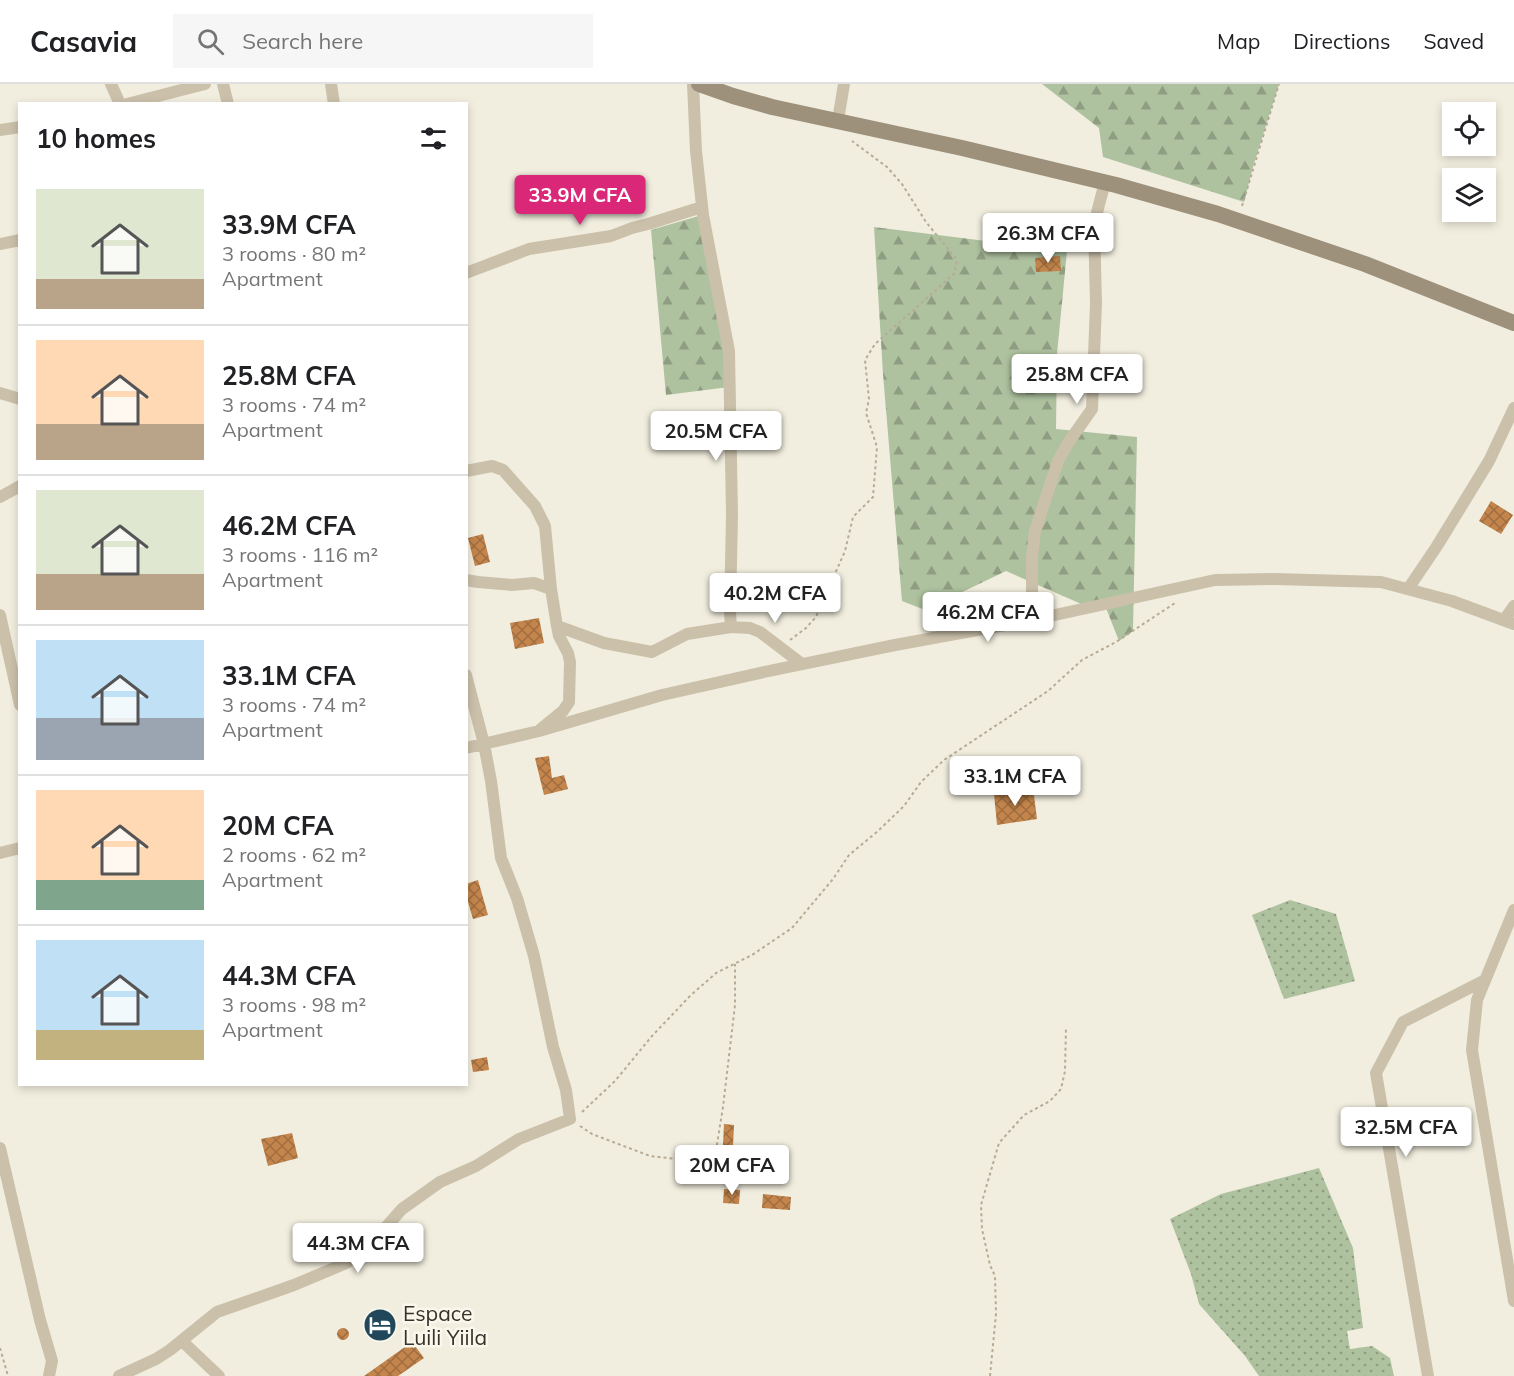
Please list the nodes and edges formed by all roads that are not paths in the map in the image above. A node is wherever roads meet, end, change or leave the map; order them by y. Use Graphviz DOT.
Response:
graph roads {
  1 [pos="111,84"];
  2 [pos="223,84"];
  3 [pos="330,84"];
  4 [pos="693,84"];
  5 [pos="699,84"];
  6 [pos="844,84"];
  7 [pos="199,85"];
  8 [pos="119,102"];
  9 [pos="135,102"];
  10 [pos="228,102"];
  11 [pos="334,102"];
  12 [pos="18,127"];
  13 [pos="841,128"];
  14 [pos="0,130"];
  15 [pos="1105,182"];
  16 [pos="702,207"];
  17 [pos="18,240"];
  18 [pos="0,244"];
  19 [pos="468,272"];
  20 [pos="1514,323"];
  21 [pos="0,393"];
  22 [pos="18,398"];
  23 [pos="1514,408"];
  24 [pos="468,471"];
  25 [pos="18,487"];
  26 [pos="0,496"];
  27 [pos="468,580"];
  28 [pos="551,589"];
  29 [pos="1407,590"];
  30 [pos="1514,606"];
  31 [pos="0,615"];
  32 [pos="1032,620"];
  33 [pos="1509,622"];
  34 [pos="557,626"];
  35 [pos="731,627"];
  36 [pos="802,664"];
  37 [pos="468,683"];
  38 [pos="18,696"];
  39 [pos="539,731"];
  40 [pos="484,744"];
  41 [pos="468,748"];
  42 [pos="18,848"];
  43 [pos="0,853"];
  44 [pos="1514,910"];
  45 [pos="1485,980"];
  46 [pos="0,1148"];
  47 [pos="1514,1301"];
  48 [pos="182,1341"];
  49 [pos="49,1376"];
  50 [pos="119,1376"];
  51 [pos="219,1376"];
  52 [pos="1428,1376"];
  1 -- 8 [label="street"];
  2 -- 10 [label="street"];
  3 -- 11 [label="street"];
  4 -- 16 [label="street"];
  5 -- 13 [label="street"];
  6 -- 13 [label="street"];
  7 -- 9 [label="street"];
  12 -- 14 [label="street"];
  13 -- 15 [label="street"];
  15 -- 20 [label="street"];
  15 -- 32 [label="street"];
  16 -- 19 [label="street"];
  16 -- 35 [label="street"];
  17 -- 18 [label="street"];
  21 -- 22 [label="street"];
  23 -- 29 [label="street"];
  24 -- 28 [label="street"];
  25 -- 26 [label="street"];
  27 -- 28 [label="street"];
  28 -- 34 [label="street"];
  29 -- 32 [label="street"];
  29 -- 33 [label="street"];
  30 -- 33 [label="street"];
  31 -- 38 [label="street"];
  32 -- 36 [label="street"];
  34 -- 35 [label="street"];
  34 -- 39 [label="street"];
  35 -- 36 [label="street"];
  36 -- 39 [label="street"];
  37 -- 40 [label="street"];
  39 -- 40 [label="street"];
  40 -- 41 [label="street"];
  40 -- 48 [label="street"];
  42 -- 43 [label="street"];
  44 -- 45 [label="street"];
  45 -- 47 [label="street"];
  45 -- 52 [label="street"];
  46 -- 49 [label="street"];
  48 -- 50 [label="street"];
  48 -- 51 [label="street"];
}
